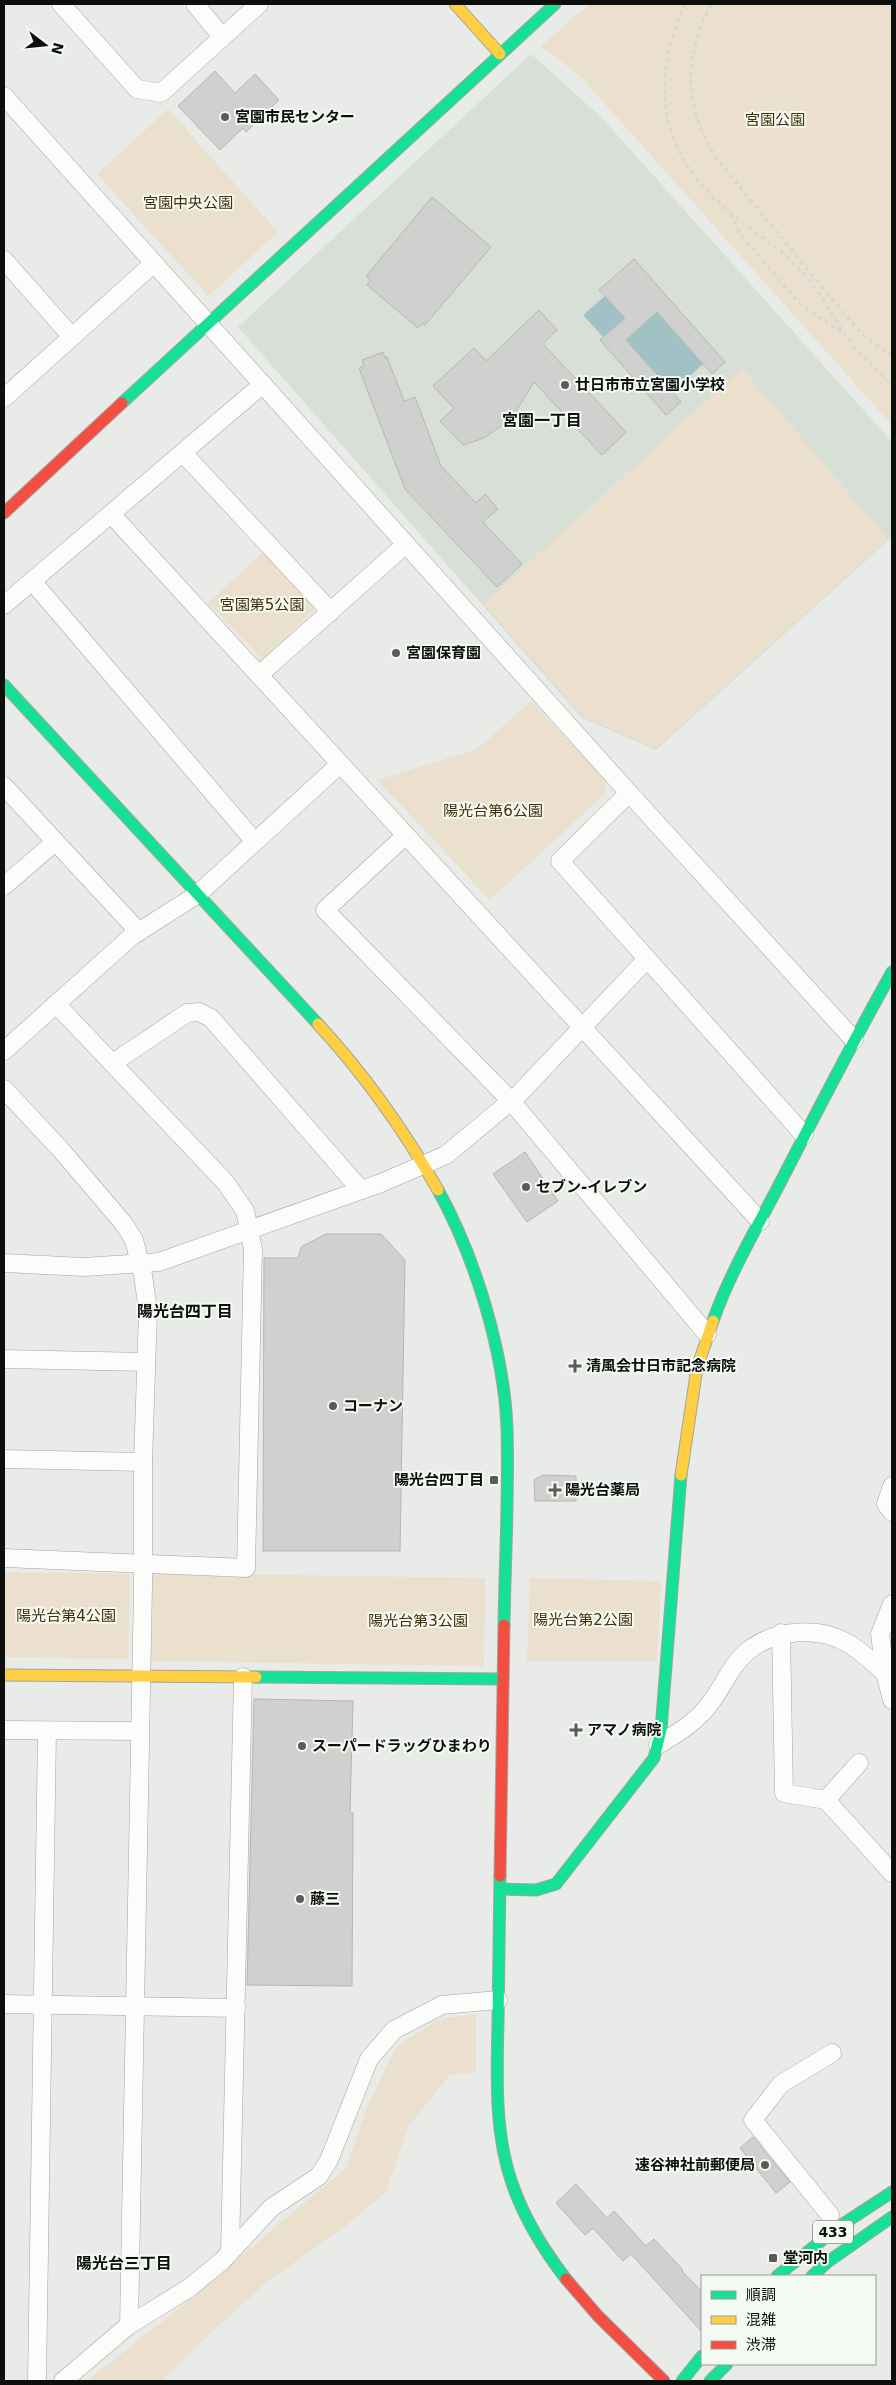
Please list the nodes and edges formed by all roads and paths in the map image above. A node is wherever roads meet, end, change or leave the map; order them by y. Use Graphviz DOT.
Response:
graph roads {
  1 [pos="61,4"];
  2 [pos="194,4"];
  3 [pos="259,4"];
  4 [pos="455,4"];
  5 [pos="556,4"];
  6 [pos="685,4"];
  7 [pos="711,4"];
  8 [pos="222,37"];
  9 [pos="500,54"];
  10 [pos="4,96"];
  11 [pos="731,213"];
  12 [pos="4,260"];
  13 [pos="154,263"];
  14 [pos="208,323"];
  15 [pos="844,334"];
  16 [pos="72,337"];
  17 [pos="892,356"];
  18 [pos="263,384"];
  19 [pos="892,386"];
  20 [pos="4,398"];
  21 [pos="184,453"];
  22 [pos="4,513"];
  23 [pos="111,514"];
  24 [pos="406,544"];
  25 [pos="32,581"];
  26 [pos="4,605"];
  27 [pos="331,612"];
  28 [pos="259,675"];
  29 [pos="4,685"];
  30 [pos="340,764"];
  31 [pos="4,786"];
  32 [pos="629,793"];
  33 [pos="406,835"];
  34 [pos="55,842"];
  35 [pos="255,842"];
  36 [pos="4,886"];
  37 [pos="198,894"];
  38 [pos="138,932"];
  39 [pos="648,959"];
  40 [pos="892,972"];
  41 [pos="56,1004"];
  42 [pos="582,1027"];
  43 [pos="854,1040"];
  44 [pos="4,1051"];
  45 [pos="113,1063"];
  46 [pos="4,1089"];
  47 [pos="511,1101"];
  48 [pos="804,1135"];
  49 [pos="425,1164"];
  50 [pos="360,1189"];
  51 [pos="760,1221"];
  52 [pos="249,1230"];
  53 [pos="6,1259"];
  54 [pos="140,1264"];
  55 [pos="707,1334"];
  56 [pos="4,1359"];
  57 [pos="146,1362"];
  58 [pos="4,1459"];
  59 [pos="143,1462"];
  60 [pos="892,1486"];
  61 [pos="892,1512"];
  62 [pos="4,1558"];
  63 [pos="143,1564"];
  64 [pos="892,1604"];
  65 [pos="781,1633"];
  66 [pos="885,1672"];
  67 [pos="4,1675"];
  68 [pos="141,1676"];
  69 [pos="243,1677"];
  70 [pos="503,1679"];
  71 [pos="892,1700"];
  72 [pos="4,1730"];
  73 [pos="47,1731"];
  74 [pos="140,1731"];
  75 [pos="658,1745"];
  76 [pos="860,1763"];
  77 [pos="826,1800"];
  78 [pos="892,1873"];
  79 [pos="500,1889"];
  80 [pos="498,2000"];
  81 [pos="4,2004"];
  82 [pos="42,2004"];
  83 [pos="135,2006"];
  84 [pos="236,2008"];
  85 [pos="832,2053"];
  86 [pos="892,2192"];
  87 [pos="830,2215"];
  88 [pos="892,2217"];
  89 [pos="230,2252"];
  90 [pos="778,2275"];
  91 [pos="813,2275"];
  92 [pos="129,2324"];
  93 [pos="701,2357"];
  94 [pos="725,2365"];
  95 [pos="685,2377"];
  96 [pos="661,2378"];
  97 [pos="37,2381"];
  98 [pos="62,2381"];
  99 [pos="710,2381"];
  1 -- 8 [label="street"];
  2 -- 8 [label="street"];
  3 -- 8 [label="street"];
  4 -- 9 [label="main road"];
  5 -- 9 [label="main road"];
  6 -- 11 [label="path"];
  7 -- 17 [label="path"];
  9 -- 14 [label="main road"];
  10 -- 13 [label="street"];
  11 -- 15 [label="path"];
  11 -- 15 [label="path"];
  12 -- 16 [label="street"];
  13 -- 14 [label="street"];
  13 -- 16 [label="street"];
  14 -- 18 [label="street"];
  14 -- 22 [label="main road"];
  15 -- 19 [label="path"];
  16 -- 20 [label="street"];
  18 -- 21 [label="street"];
  18 -- 24 [label="street"];
  21 -- 23 [label="street"];
  21 -- 27 [label="street"];
  23 -- 25 [label="street"];
  23 -- 28 [label="street"];
  24 -- 27 [label="street"];
  24 -- 32 [label="street"];
  25 -- 26 [label="street"];
  25 -- 35 [label="street"];
  27 -- 28 [label="street"];
  28 -- 30 [label="street"];
  29 -- 37 [label="main road"];
  30 -- 33 [label="street"];
  30 -- 35 [label="street"];
  31 -- 34 [label="street"];
  32 -- 39 [label="street"];
  32 -- 43 [label="street"];
  33 -- 42 [label="street"];
  33 -- 47 [label="street"];
  34 -- 36 [label="street"];
  34 -- 38 [label="street"];
  35 -- 37 [label="street"];
  37 -- 38 [label="street"];
  37 -- 49 [label="main road"];
  38 -- 41 [label="street"];
  39 -- 42 [label="street"];
  39 -- 48 [label="street"];
  40 -- 43 [label="main road"];
  41 -- 44 [label="street"];
  41 -- 45 [label="street"];
  42 -- 47 [label="street"];
  42 -- 51 [label="street"];
  43 -- 48 [label="main road"];
  45 -- 50 [label="street"];
  45 -- 52 [label="street"];
  46 -- 54 [label="street"];
  47 -- 49 [label="street"];
  47 -- 55 [label="street"];
  48 -- 51 [label="main road"];
  49 -- 50 [label="street"];
  49 -- 70 [label="main road"];
  50 -- 52 [label="street"];
  51 -- 55 [label="main road"];
  52 -- 54 [label="street"];
  52 -- 63 [label="street"];
  53 -- 54 [label="street"];
  54 -- 57 [label="street"];
  55 -- 75 [label="main road"];
  56 -- 57 [label="street"];
  57 -- 59 [label="street"];
  58 -- 59 [label="street"];
  59 -- 63 [label="street"];
  60 -- 61 [label="street"];
  62 -- 63 [label="street"];
  63 -- 68 [label="street"];
  64 -- 66 [label="street"];
  65 -- 66 [label="street"];
  65 -- 75 [label="street"];
  65 -- 77 [label="street"];
  66 -- 71 [label="street"];
  67 -- 68 [label="main road"];
  68 -- 69 [label="main road"];
  68 -- 74 [label="street"];
  69 -- 70 [label="main road"];
  69 -- 84 [label="street"];
  70 -- 79 [label="main road"];
  72 -- 73 [label="street"];
  73 -- 74 [label="street"];
  73 -- 82 [label="street"];
  74 -- 83 [label="street"];
  75 -- 79 [label="main road"];
  76 -- 77 [label="street"];
  77 -- 78 [label="street"];
  79 -- 80 [label="main road"];
  80 -- 89 [label="street"];
  80 -- 96 [label="main road"];
  81 -- 82 [label="street"];
  82 -- 83 [label="street"];
  82 -- 97 [label="street"];
  83 -- 84 [label="street"];
  83 -- 92 [label="street"];
  84 -- 89 [label="street"];
  85 -- 87 [label="street"];
  86 -- 90 [label="main road, 433"];
  88 -- 91 [label="main road, 433"];
  89 -- 92 [label="street"];
  92 -- 98 [label="street"];
  93 -- 95 [label="main road"];
  94 -- 99 [label="main road"];
  95 -- 96 [label="main road"];
}
